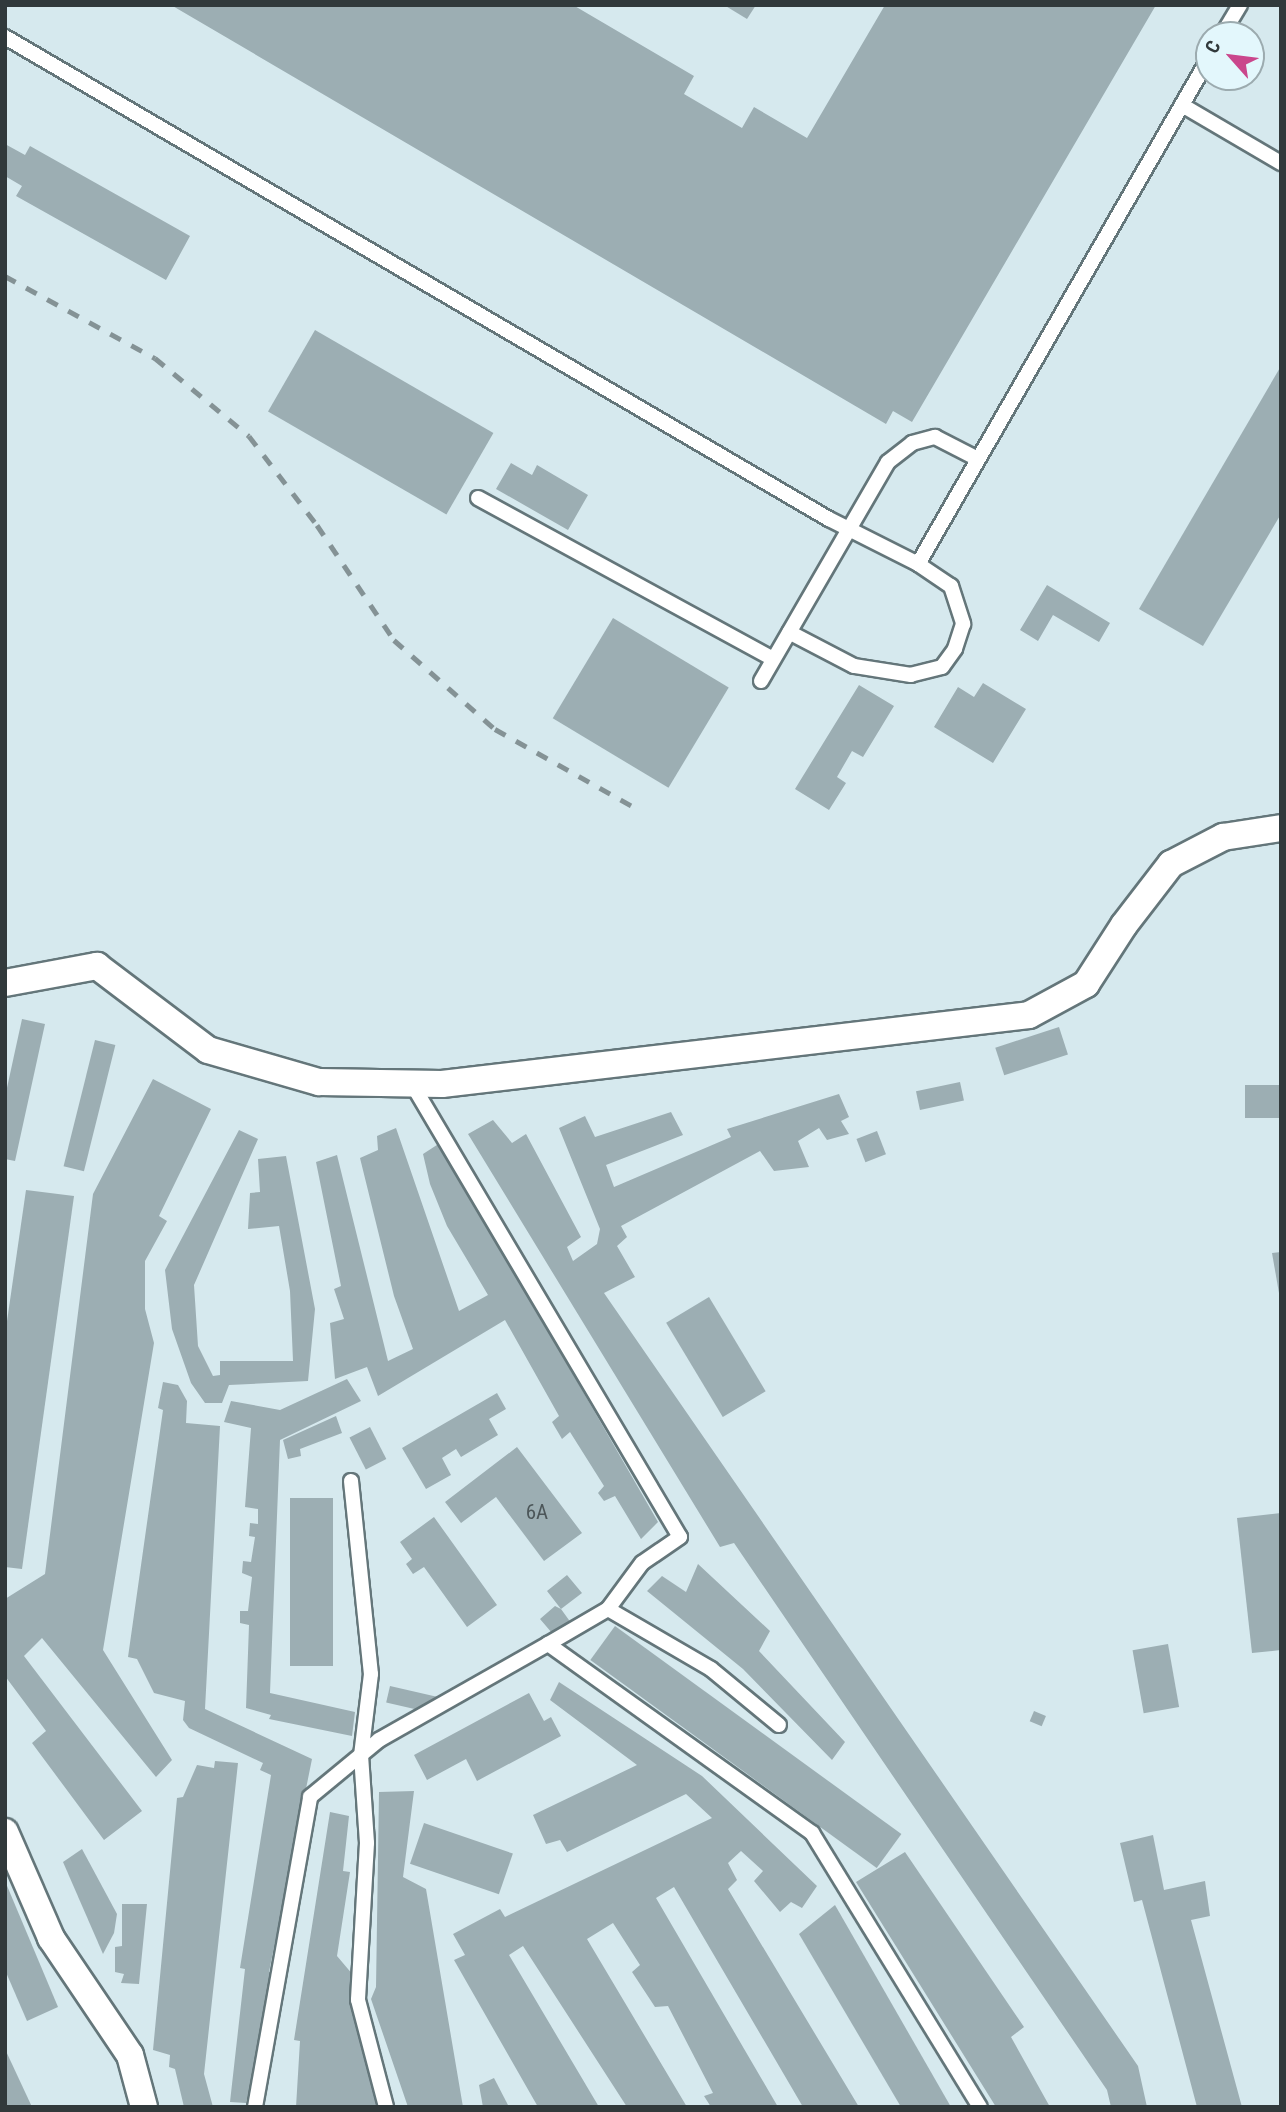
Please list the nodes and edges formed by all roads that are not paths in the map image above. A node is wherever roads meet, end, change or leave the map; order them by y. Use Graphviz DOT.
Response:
graph roads {
  1 [pos="1240,5"];
  2 [pos="1230,21"];
  3 [pos="5,37"];
  4 [pos="1195,82"];
  5 [pos="1182,105"];
  6 [pos="1281,163"];
  7 [pos="976,458"];
  8 [pos="478,498"];
  9 [pos="849,529"];
  10 [pos="918,564"];
  11 [pos="789,632"];
  12 [pos="773,659"];
  13 [pos="761,681"];
  14 [pos="1281,828"];
  15 [pos="5,983"];
  16 [pos="412,1084"];
  17 [pos="351,1481"];
  18 [pos="608,1609"];
  19 [pos="548,1644"];
  20 [pos="779,1725"];
  21 [pos="361,1755"];
  22 [pos="5,1832"];
  23 [pos="144,2107"];
  24 [pos="256,2107"];
  25 [pos="387,2107"];
  26 [pos="980,2107"];
  1 -- 2 [label="lane"];
  3 -- 9 [label="lane"];
  4 -- 5 [label="lane"];
  5 -- 6 [label="lane"];
  5 -- 7 [label="lane"];
  7 -- 9 [label="lane"];
  7 -- 10 [label="lane"];
  8 -- 12 [label="lane"];
  9 -- 10 [label="lane"];
  9 -- 11 [label="lane"];
  10 -- 11 [label="lane"];
  11 -- 12 [label="lane"];
  12 -- 13 [label="lane"];
  14 -- 16 [label="street"];
  15 -- 16 [label="street"];
  16 -- 18 [label="lane"];
  17 -- 21 [label="lane"];
  18 -- 19 [label="lane"];
  18 -- 20 [label="lane"];
  19 -- 21 [label="lane"];
  19 -- 26 [label="lane"];
  21 -- 24 [label="lane"];
  21 -- 25 [label="lane"];
  22 -- 23 [label="street"];
}
